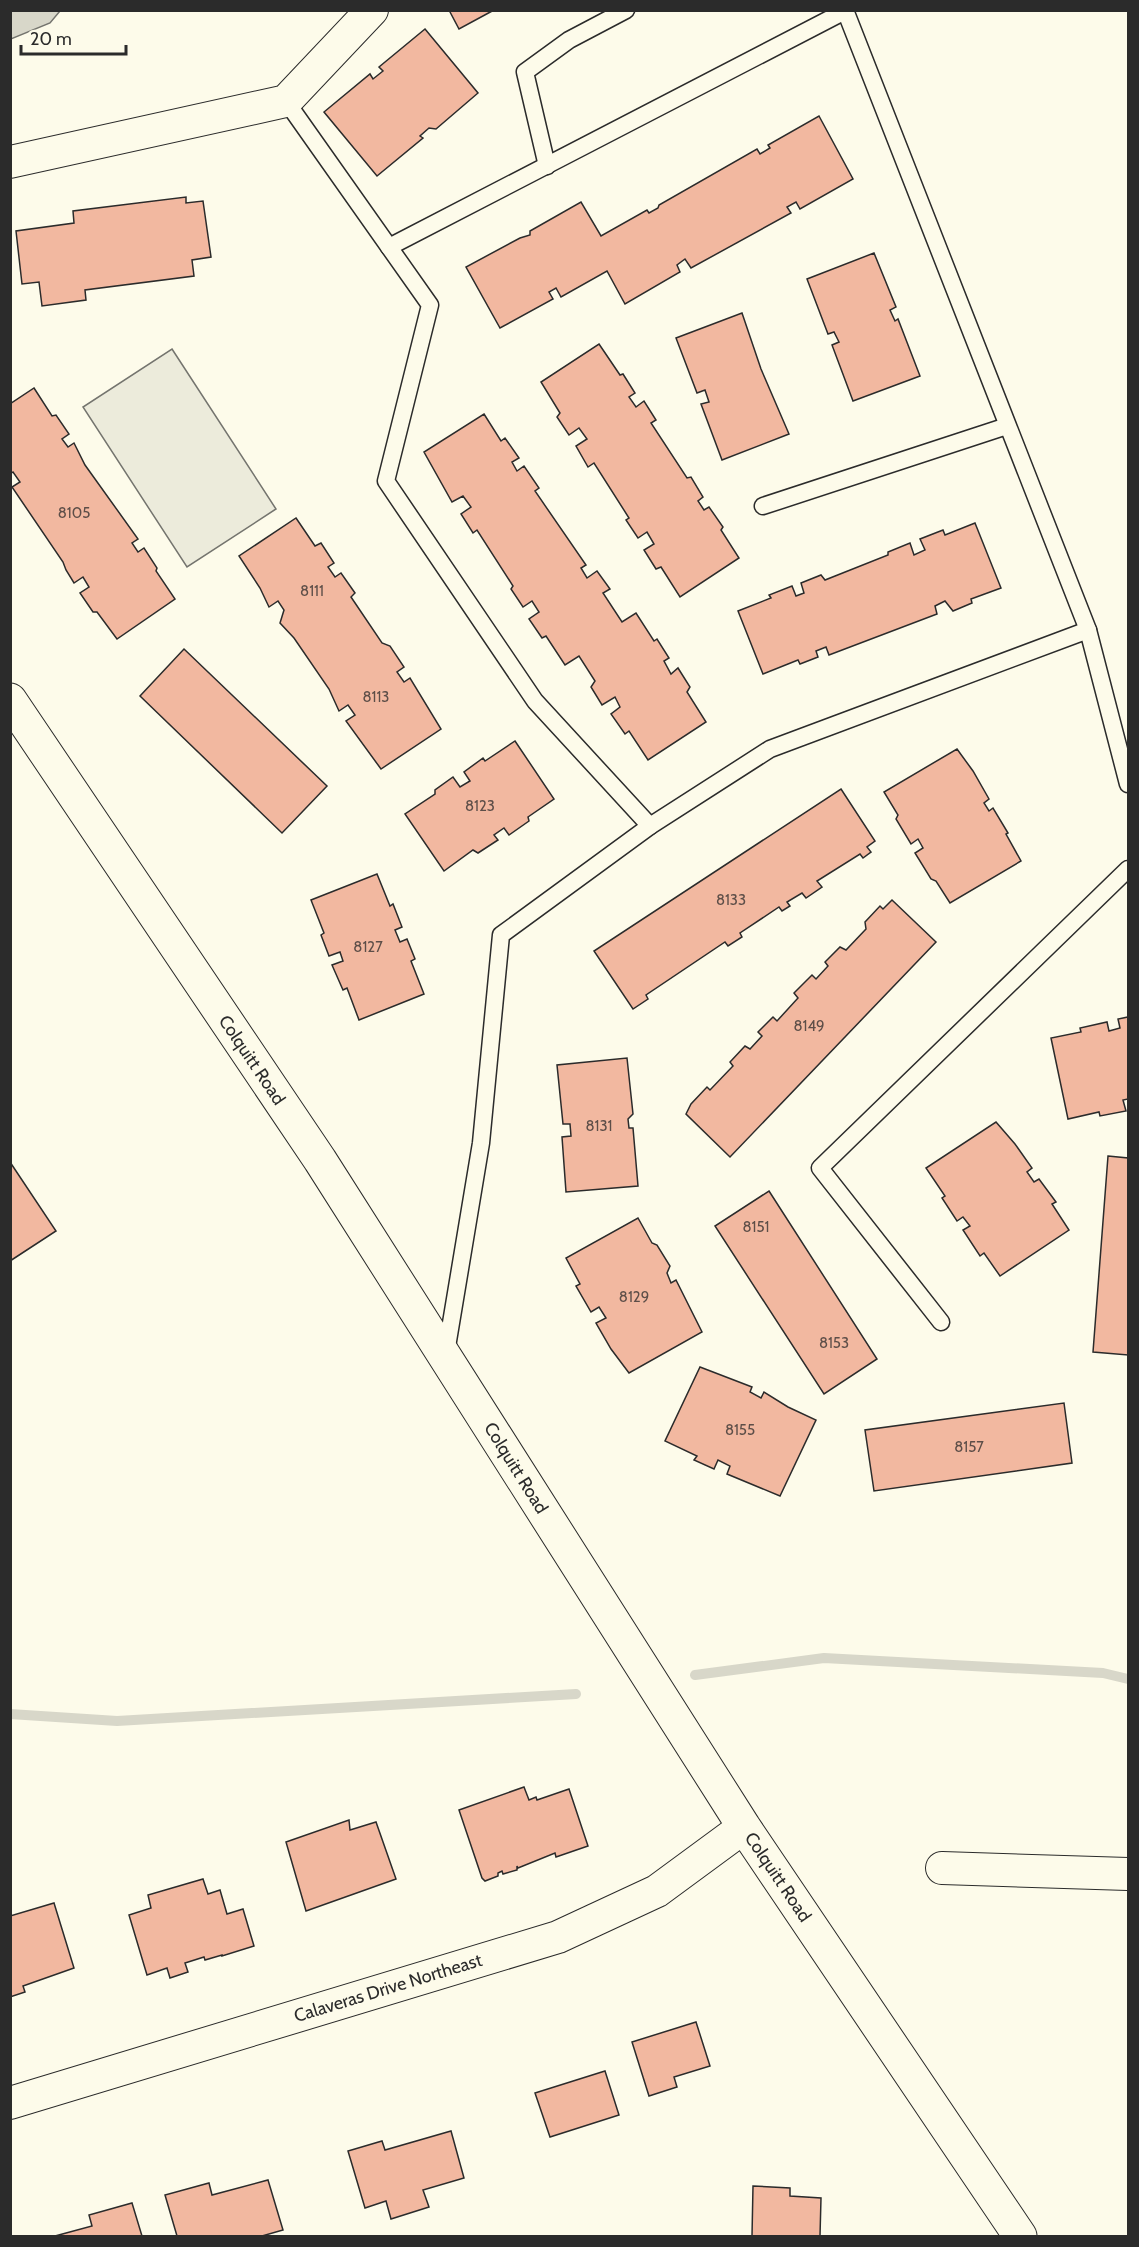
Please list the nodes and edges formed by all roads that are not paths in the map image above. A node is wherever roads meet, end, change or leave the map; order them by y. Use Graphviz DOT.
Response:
graph roads {
  1 [pos="372,10"];
  2 [pos="626,10"];
  3 [pos="845,11"];
  4 [pos="286,101"];
  5 [pos="10,162"];
  6 [pos="547,166"];
  7 [pos="389,247"];
  8 [pos="1007,426"];
  9 [pos="763,506"];
  10 [pos="1088,630"];
  11 [pos="10,700"];
  12 [pos="1128,784"];
  13 [pos="650,825"];
  14 [pos="1128,869"];
  15 [pos="941,1322"];
  16 [pos="445,1357"];
  17 [pos="744,1827"];
  18 [pos="942,1868"];
  19 [pos="1128,1874"];
  20 [pos="10,2103"];
  21 [pos="1020,2236"];
  1 -- 4 [label="street"];
  2 -- 6 [label="lane"];
  3 -- 6 [label="lane"];
  3 -- 8 [label="lane"];
  4 -- 5 [label="street"];
  4 -- 7 [label="lane"];
  6 -- 7 [label="lane"];
  7 -- 13 [label="lane"];
  8 -- 9 [label="lane"];
  8 -- 10 [label="lane"];
  10 -- 12 [label="lane"];
  10 -- 13 [label="lane"];
  11 -- 16 [label="street, Colquitt Road"];
  13 -- 16 [label="lane"];
  14 -- 15 [label="lane"];
  16 -- 17 [label="street, Colquitt Road"];
  17 -- 20 [label="street, Calaveras Drive Northeast"];
  17 -- 21 [label="street, Colquitt Road"];
  18 -- 19 [label="street"];
}
